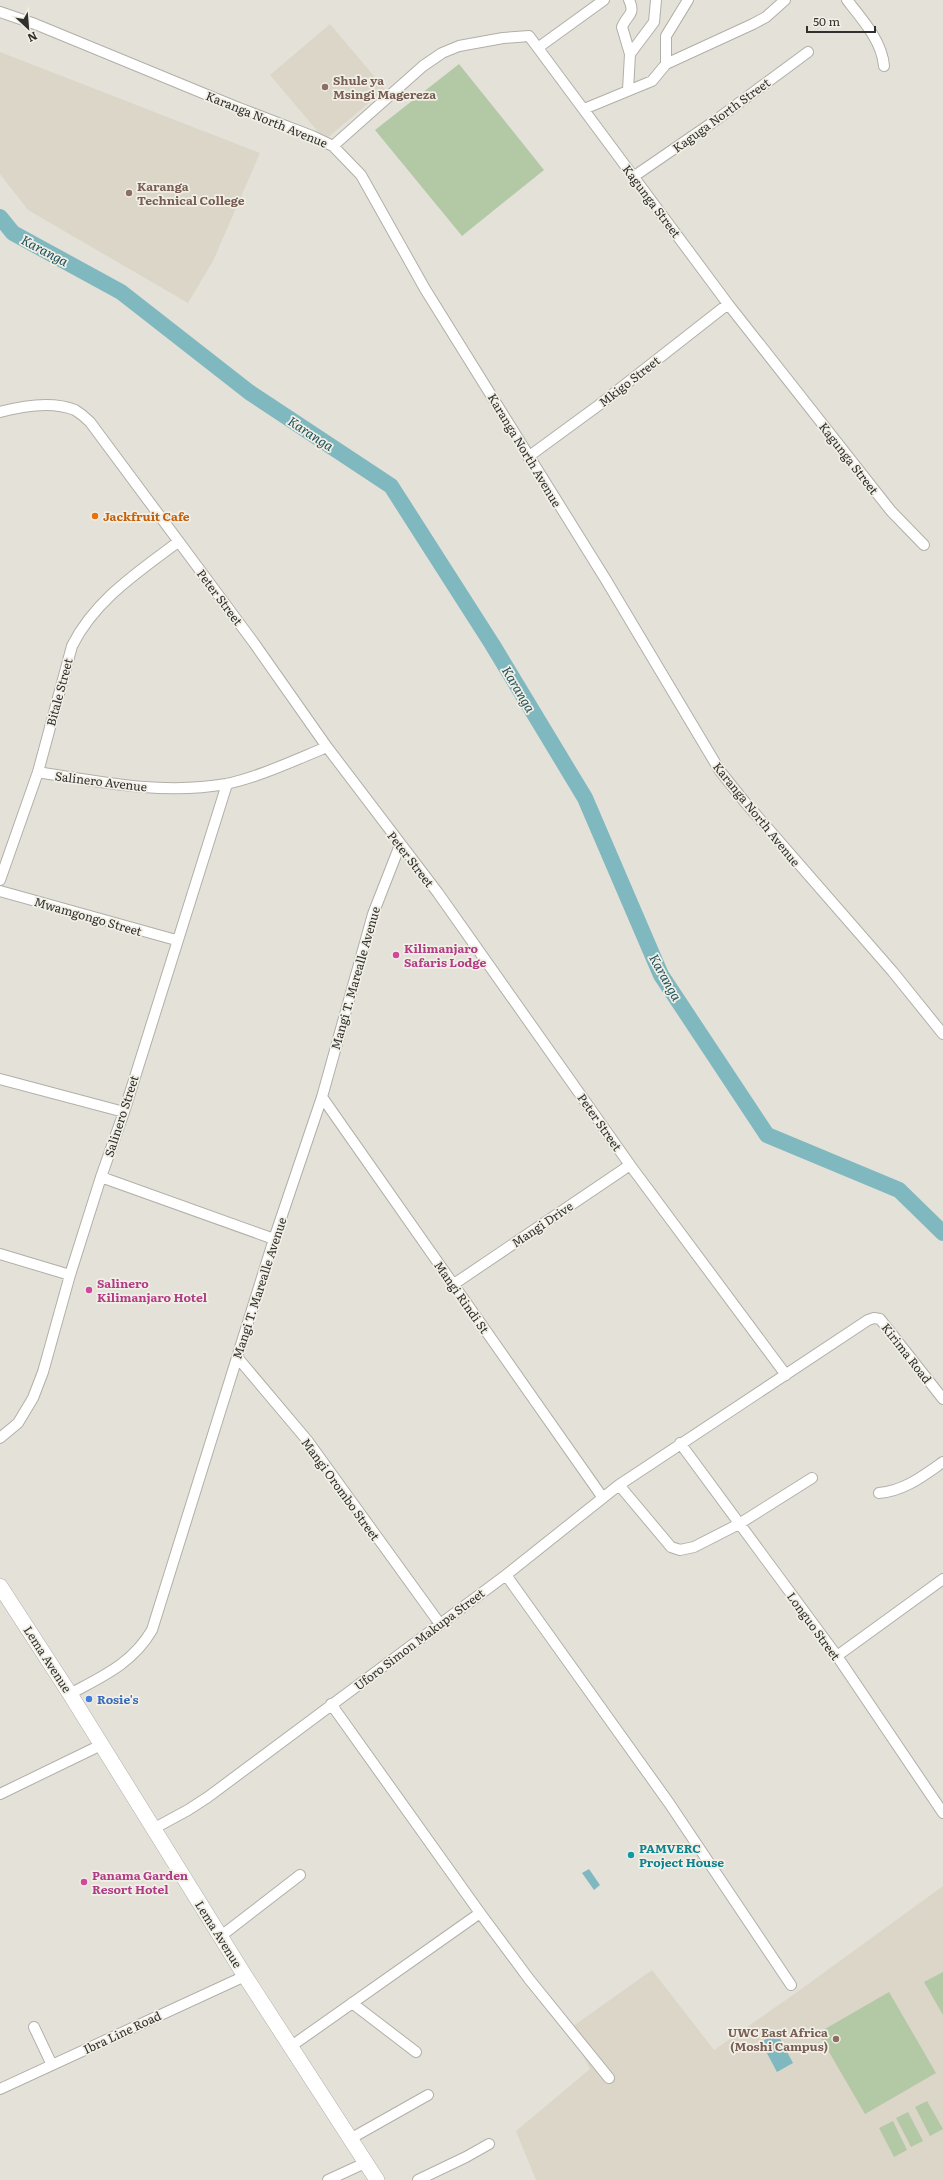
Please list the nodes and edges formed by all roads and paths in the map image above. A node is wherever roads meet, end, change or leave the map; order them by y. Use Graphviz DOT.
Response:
graph roads {
  1 [pos="604,0"];
  2 [pos="628,0"];
  3 [pos="656,0"];
  4 [pos="688,0"];
  5 [pos="785,0"];
  6 [pos="847,0"];
  7 [pos="0,12"];
  8 [pos="538,47"];
  9 [pos="808,52"];
  10 [pos="630,54"];
  11 [pos="666,64"];
  12 [pos="884,66"];
  13 [pos="628,90"];
  14 [pos="584,109"];
  15 [pos="333,146"];
  16 [pos="633,177"];
  17 [pos="728,304"];
  18 [pos="0,412"];
  19 [pos="528,457"];
  20 [pos="178,542"];
  21 [pos="924,545"];
  22 [pos="326,747"];
  23 [pos="38,772"];
  24 [pos="226,784"];
  25 [pos="400,845"];
  26 [pos="0,880"];
  27 [pos="0,891"];
  28 [pos="176,940"];
  29 [pos="943,1034"];
  30 [pos="0,1079"];
  31 [pos="322,1097"];
  32 [pos="124,1112"];
  33 [pos="630,1164"];
  34 [pos="100,1177"];
  35 [pos="274,1239"];
  36 [pos="0,1254"];
  37 [pos="70,1275"];
  38 [pos="454,1284"];
  39 [pos="238,1357"];
  40 [pos="786,1375"];
  41 [pos="943,1399"];
  42 [pos="0,1438"];
  43 [pos="680,1443"];
  44 [pos="943,1462"];
  45 [pos="812,1478"];
  46 [pos="619,1485"];
  47 [pos="879,1493"];
  48 [pos="603,1498"];
  49 [pos="739,1524"];
  50 [pos="506,1575"];
  51 [pos="943,1579"];
  52 [pos="0,1586"];
  53 [pos="440,1624"];
  54 [pos="837,1656"];
  55 [pos="70,1694"];
  56 [pos="331,1704"];
  57 [pos="100,1745"];
  58 [pos="0,1794"];
  59 [pos="943,1813"];
  60 [pos="153,1829"];
  61 [pos="300,1875"];
  62 [pos="480,1913"];
  63 [pos="221,1936"];
  64 [pos="245,1976"];
  65 [pos="791,1985"];
  66 [pos="352,2003"];
  67 [pos="34,2027"];
  68 [pos="290,2046"];
  69 [pos="416,2052"];
  70 [pos="52,2065"];
  71 [pos="609,2078"];
  72 [pos="0,2089"];
  73 [pos="428,2095"];
  74 [pos="350,2139"];
  75 [pos="489,2144"];
  76 [pos="365,2163"];
  77 [pos="328,2180"];
  78 [pos="377,2180"];
  79 [pos="418,2180"];
  1 -- 8 [label="street"];
  2 -- 10 [label="street"];
  3 -- 10 [label="street"];
  4 -- 11 [label="street"];
  5 -- 11 [label="street"];
  6 -- 12 [label="street"];
  7 -- 15 [label="street, Karanga North Avenue"];
  8 -- 14 [label="street, Kagunga Street"];
  8 -- 15 [label="street, Kagunga Street"];
  9 -- 16 [label="street, Kaguga North Street"];
  10 -- 13 [label="street"];
  11 -- 13 [label="street"];
  13 -- 14 [label="street"];
  14 -- 16 [label="street, Kagunga Street"];
  15 -- 19 [label="street, Karanga North Avenue"];
  16 -- 17 [label="street, Kagunga Street"];
  17 -- 19 [label="street, Mkigo Street"];
  17 -- 21 [label="street, Kagunga Street"];
  18 -- 20 [label="street, Peter Street"];
  19 -- 29 [label="street, Karanga North Avenue"];
  20 -- 22 [label="street, Peter Street"];
  20 -- 23 [label="street, Bitale Street"];
  22 -- 24 [label="street, Salinero Avenue"];
  22 -- 25 [label="street, Peter Street"];
  23 -- 24 [label="street, Salinero Avenue"];
  23 -- 26 [label="street, Bitale Street"];
  24 -- 28 [label="street, Salinero Street"];
  25 -- 31 [label="street, Mangi T. Marealle Avenue"];
  25 -- 33 [label="street, Peter Street"];
  27 -- 28 [label="street, Mwamgongo Street"];
  28 -- 32 [label="street, Salinero Street"];
  30 -- 32 [label="street"];
  31 -- 35 [label="street, Mangi T. Marealle Avenue"];
  31 -- 38 [label="street, Mangi Rindi St"];
  32 -- 34 [label="street, Salinero Street"];
  33 -- 38 [label="street, Mangi Drive"];
  33 -- 40 [label="street, Peter Street"];
  34 -- 35 [label="street"];
  34 -- 37 [label="street, Salinero Street"];
  35 -- 39 [label="street, Mangi T. Marealle Avenue"];
  36 -- 37 [label="street"];
  37 -- 42 [label="street, Salinero Street"];
  38 -- 48 [label="street, Mangi Rindi St"];
  39 -- 53 [label="street, Mangi Orombo Street"];
  39 -- 55 [label="street, Mangi T. Marealle Avenue"];
  40 -- 41 [label="street, Kirima Road"];
  40 -- 43 [label="street, Kirima Road"];
  43 -- 46 [label="street, Uforo Simon Makupa Street"];
  43 -- 49 [label="street, Longuo Street"];
  44 -- 47 [label="street"];
  45 -- 49 [label="street"];
  46 -- 48 [label="street, Uforo Simon Makupa Street"];
  46 -- 49 [label="street"];
  48 -- 50 [label="street, Uforo Simon Makupa Street"];
  49 -- 54 [label="street, Longuo Street"];
  50 -- 53 [label="street, Uforo Simon Makupa Street"];
  50 -- 65 [label="street"];
  51 -- 54 [label="street"];
  52 -- 55 [label="main road, Lema Avenue"];
  53 -- 56 [label="street, Uforo Simon Makupa Street"];
  54 -- 59 [label="street, Longuo Street"];
  55 -- 57 [label="main road, Lema Avenue"];
  56 -- 60 [label="street, Uforo Simon Makupa Street"];
  56 -- 62 [label="street"];
  57 -- 58 [label="street"];
  57 -- 60 [label="main road, Lema Avenue"];
  60 -- 63 [label="main road, Lema Avenue"];
  61 -- 63 [label="street"];
  62 -- 66 [label="street"];
  62 -- 71 [label="street"];
  63 -- 64 [label="main road, Lema Avenue"];
  64 -- 68 [label="main road, Lema Avenue"];
  64 -- 70 [label="street, Ibra Line Road"];
  66 -- 68 [label="street"];
  66 -- 69 [label="street"];
  67 -- 70 [label="street"];
  68 -- 74 [label="main road, Lema Avenue"];
  70 -- 72 [label="street, Ibra Line Road"];
  73 -- 74 [label="street"];
  74 -- 76 [label="main road, Lema Avenue"];
  75 -- 79 [label="street"];
  76 -- 77 [label="street"];
  76 -- 78 [label="main road, Lema Avenue"];
}
